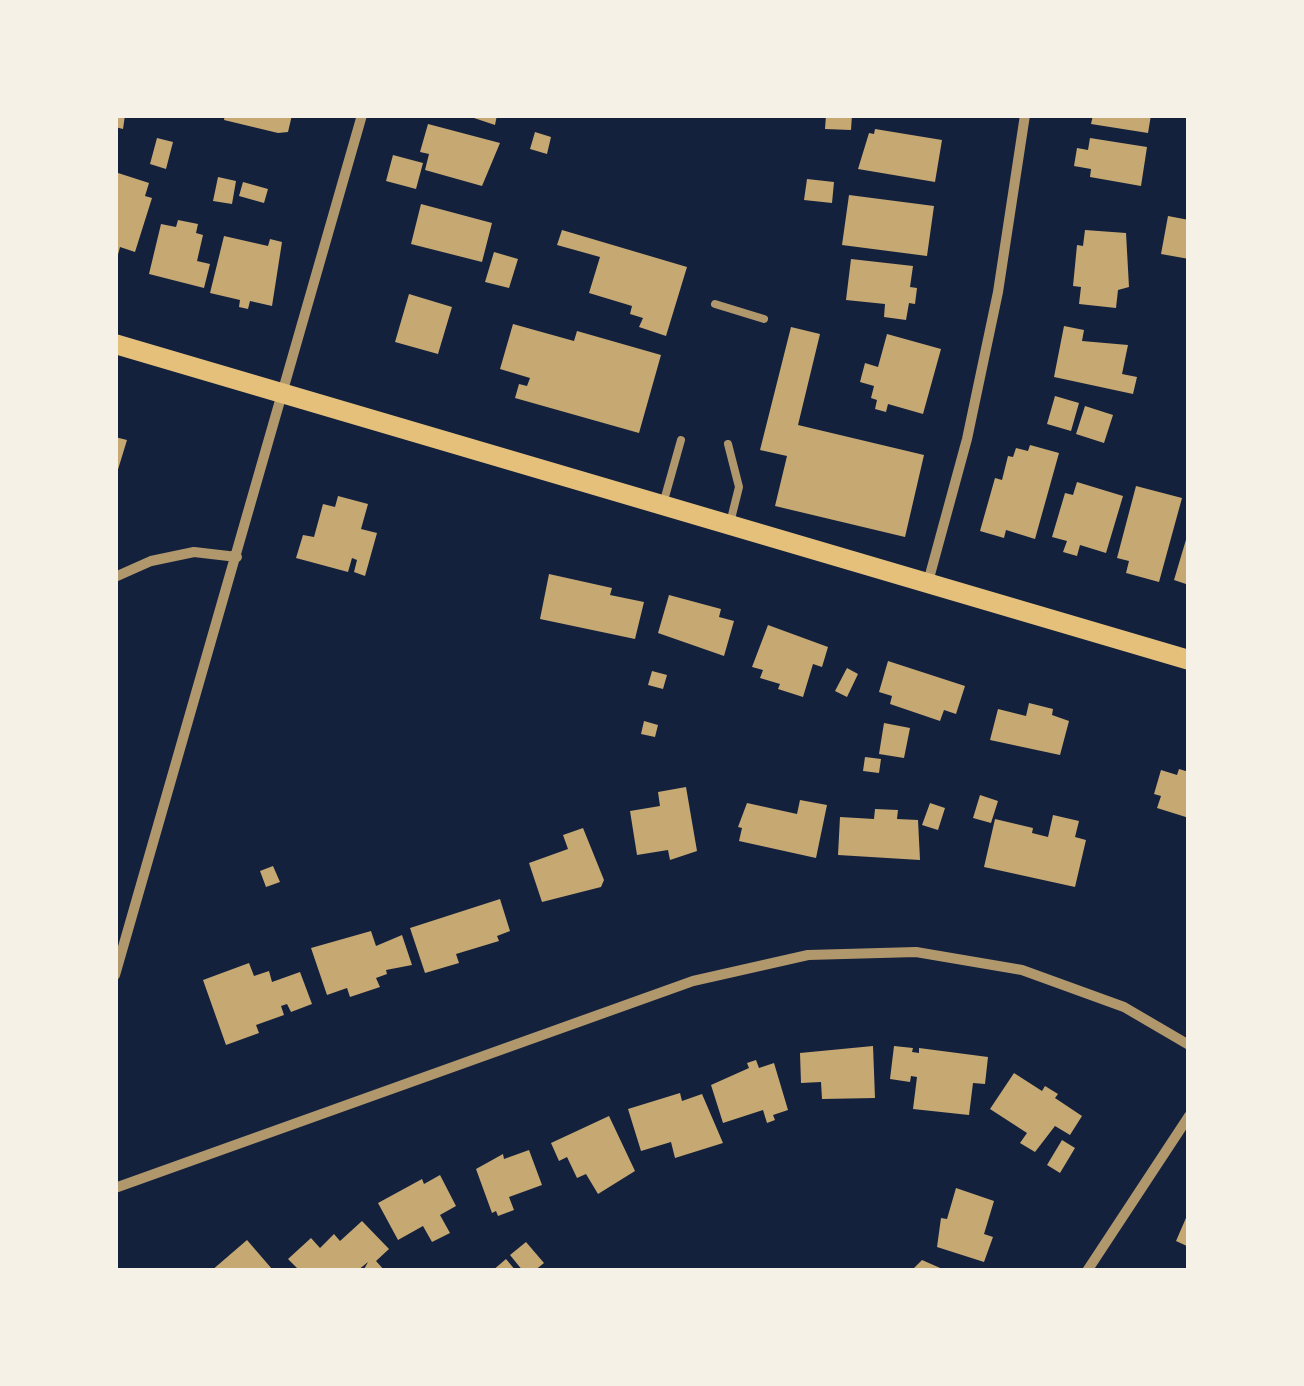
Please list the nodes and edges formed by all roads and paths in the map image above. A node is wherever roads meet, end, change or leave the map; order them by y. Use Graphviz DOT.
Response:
graph roads {
  1 [pos="362,115"];
  2 [pos="1025,115"];
  3 [pos="715,304"];
  4 [pos="764,319"];
  5 [pos="115,344"];
  6 [pos="283,393"];
  7 [pos="681,440"];
  8 [pos="728,444"];
  9 [pos="662,504"];
  10 [pos="730,524"];
  11 [pos="237,557"];
  12 [pos="115,577"];
  13 [pos="928,582"];
  14 [pos="1189,660"];
  15 [pos="115,975"];
  16 [pos="1189,1045"];
  17 [pos="1189,1116"];
  18 [pos="115,1188"];
  19 [pos="1088,1271"];
  1 -- 6 [label="street"];
  2 -- 13 [label="street"];
  3 -- 4 [label="lane"];
  5 -- 6 [label="main road"];
  6 -- 9 [label="main road"];
  6 -- 11 [label="street"];
  7 -- 9 [label="lane"];
  8 -- 10 [label="lane"];
  9 -- 10 [label="main road"];
  10 -- 13 [label="main road"];
  11 -- 12 [label="street"];
  11 -- 15 [label="street"];
  13 -- 14 [label="main road"];
  16 -- 18 [label="street"];
  17 -- 19 [label="street"];
}
